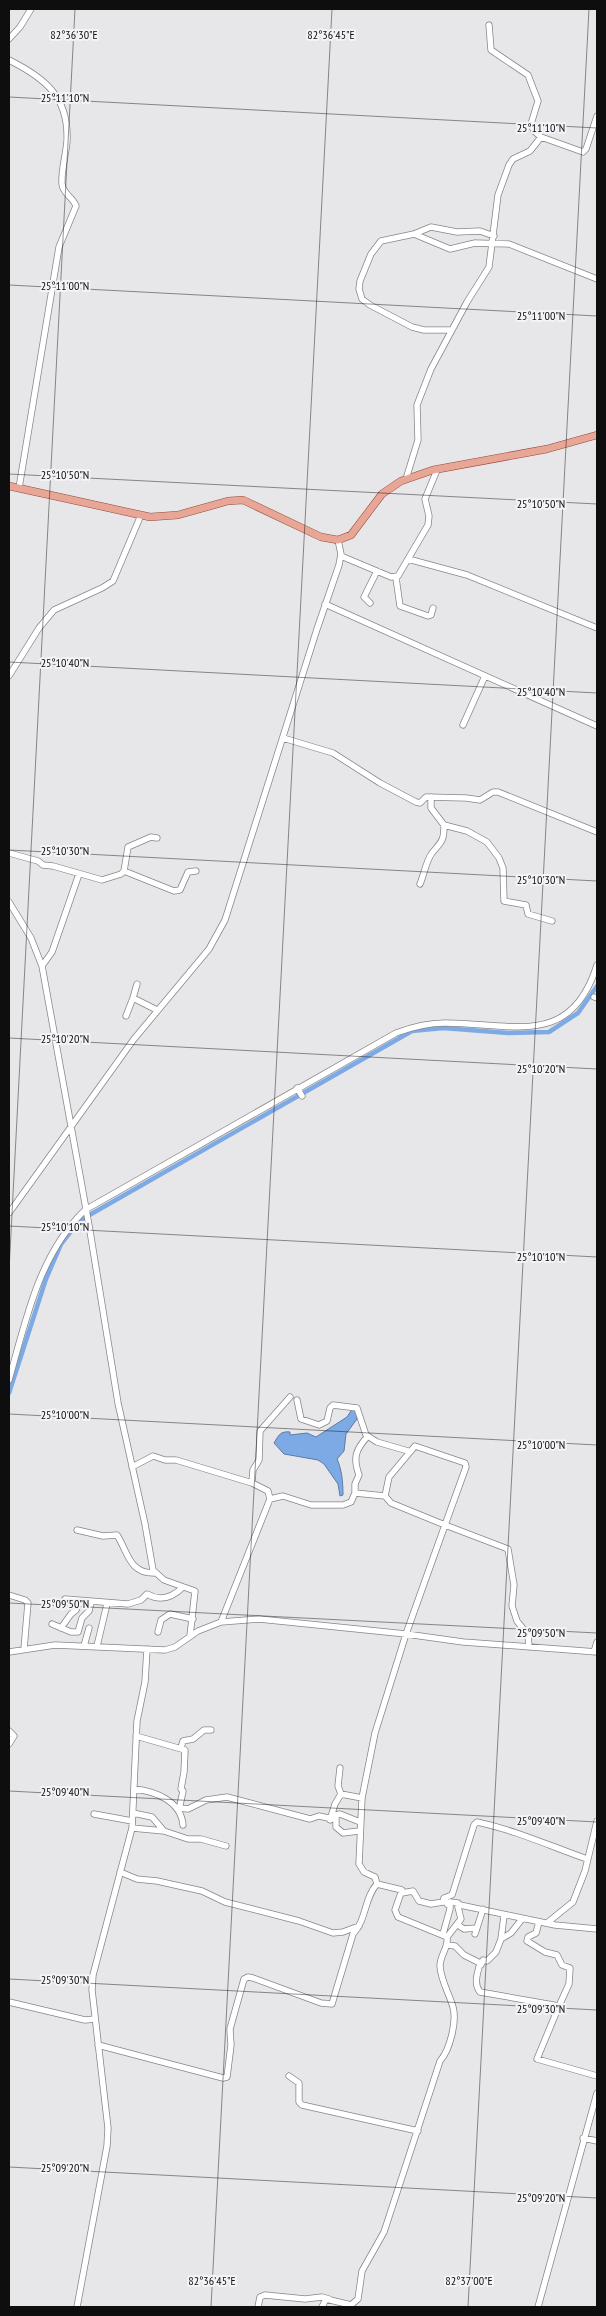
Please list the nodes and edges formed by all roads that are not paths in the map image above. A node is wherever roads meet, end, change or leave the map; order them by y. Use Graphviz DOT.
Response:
graph roads {
  1 [pos="31,9"];
  2 [pos="489,25"];
  3 [pos="9,39"];
  4 [pos="9,60"];
  5 [pos="597,116"];
  6 [pos="541,137"];
  7 [pos="414,234"];
  8 [pos="494,236"];
  9 [pos="493,244"];
  10 [pos="597,279"];
  11 [pos="451,330"];
  12 [pos="597,435"];
  13 [pos="436,470"];
  14 [pos="406,479"];
  15 [pos="9,486"];
  16 [pos="19,488"];
  17 [pos="142,516"];
  18 [pos="338,540"];
  19 [pos="341,556"];
  20 [pos="408,559"];
  21 [pos="377,571"];
  22 [pos="396,578"];
  23 [pos="370,603"];
  24 [pos="325,604"];
  25 [pos="432,608"];
  26 [pos="597,628"];
  27 [pos="9,676"];
  28 [pos="485,676"];
  29 [pos="463,725"];
  30 [pos="597,726"];
  31 [pos="282,738"];
  32 [pos="431,797"];
  33 [pos="444,824"];
  34 [pos="597,832"];
  35 [pos="157,838"];
  36 [pos="9,853"];
  37 [pos="124,871"];
  38 [pos="196,871"];
  39 [pos="79,874"];
  40 [pos="420,884"];
  41 [pos="9,902"];
  42 [pos="552,921"];
  43 [pos="597,965"];
  44 [pos="42,966"];
  45 [pos="137,984"];
  46 [pos="132,998"];
  47 [pos="157,1010"];
  48 [pos="126,1016"];
  49 [pos="71,1126"];
  50 [pos="86,1212"];
  51 [pos="9,1213"];
  52 [pos="9,1380"];
  53 [pos="290,1397"];
  54 [pos="297,1400"];
  55 [pos="368,1436"];
  56 [pos="408,1452"];
  57 [pos="132,1466"];
  58 [pos="252,1483"];
  59 [pos="355,1494"];
  60 [pos="385,1496"];
  61 [pos="270,1499"];
  62 [pos="445,1525"];
  63 [pos="77,1530"];
  64 [pos="155,1573"];
  65 [pos="184,1587"];
  66 [pos="9,1596"];
  67 [pos="65,1599"];
  68 [pos="91,1602"];
  69 [pos="107,1604"];
  70 [pos="76,1610"];
  71 [pos="193,1620"];
  72 [pos="221,1622"];
  73 [pos="52,1624"];
  74 [pos="61,1628"];
  75 [pos="88,1628"];
  76 [pos="71,1632"];
  77 [pos="158,1632"];
  78 [pos="406,1634"];
  79 [pos="190,1636"];
  80 [pos="597,1642"];
  81 [pos="69,1645"];
  82 [pos="84,1646"];
  83 [pos="97,1646"];
  84 [pos="529,1648"];
  85 [pos="24,1649"];
  86 [pos="147,1649"];
  87 [pos="9,1652"];
  88 [pos="595,1652"];
  89 [pos="211,1730"];
  90 [pos="9,1731"];
  91 [pos="136,1736"];
  92 [pos="9,1744"];
  93 [pos="181,1748"];
  94 [pos="340,1768"];
  95 [pos="134,1789"];
  96 [pos="341,1794"];
  97 [pos="362,1798"];
  98 [pos="179,1810"];
  99 [pos="133,1812"];
  100 [pos="94,1814"];
  101 [pos="336,1815"];
  102 [pos="330,1820"];
  103 [pos="132,1821"];
  104 [pos="597,1821"];
  105 [pos="360,1822"];
  106 [pos="182,1825"];
  107 [pos="132,1828"];
  108 [pos="164,1831"];
  109 [pos="360,1831"];
  110 [pos="226,1846"];
  111 [pos="587,1860"];
  112 [pos="120,1872"];
  113 [pos="377,1884"];
  114 [pos="402,1893"];
  115 [pos="444,1898"];
  116 [pos="450,1902"];
  117 [pos="458,1907"];
  118 [pos="483,1909"];
  119 [pos="504,1916"];
  120 [pos="522,1919"];
  121 [pos="539,1922"];
  122 [pos="551,1924"];
  123 [pos="458,1925"];
  124 [pos="361,1926"];
  125 [pos="597,1929"];
  126 [pos="445,1936"];
  127 [pos="501,1939"];
  128 [pos="447,1945"];
  129 [pos="481,1965"];
  130 [pos="9,2002"];
  131 [pos="560,2006"];
  132 [pos="95,2022"];
  133 [pos="98,2046"];
  134 [pos="289,2076"];
  135 [pos="597,2076"];
  136 [pos="597,2093"];
  137 [pos="418,2131"];
  138 [pos="583,2138"];
  139 [pos="597,2141"];
  140 [pos="331,2299"];
  141 [pos="77,2307"];
  142 [pos="258,2307"];
  143 [pos="322,2307"];
  144 [pos="538,2307"];
  1 -- 3 [label="street"];
  2 -- 6 [label="street"];
  4 -- 16 [label="street"];
  5 -- 6 [label="street"];
  6 -- 8 [label="street"];
  7 -- 8 [label="street"];
  7 -- 9 [label="street"];
  7 -- 11 [label="street"];
  8 -- 9 [label="street"];
  9 -- 10 [label="street"];
  9 -- 11 [label="street"];
  11 -- 14 [label="street"];
  12 -- 13 [label="main road"];
  13 -- 14 [label="main road"];
  13 -- 20 [label="street"];
  14 -- 18 [label="main road"];
  15 -- 16 [label="main road"];
  16 -- 17 [label="main road"];
  17 -- 18 [label="main road"];
  17 -- 27 [label="street"];
  18 -- 19 [label="street"];
  19 -- 21 [label="street"];
  19 -- 24 [label="street"];
  20 -- 22 [label="street"];
  20 -- 26 [label="street"];
  21 -- 22 [label="street"];
  21 -- 23 [label="street"];
  22 -- 25 [label="street"];
  24 -- 28 [label="street"];
  24 -- 31 [label="street"];
  28 -- 29 [label="street"];
  28 -- 30 [label="street"];
  31 -- 32 [label="street"];
  31 -- 47 [label="street"];
  32 -- 33 [label="street"];
  32 -- 34 [label="street"];
  33 -- 40 [label="street"];
  33 -- 42 [label="street"];
  35 -- 37 [label="street"];
  36 -- 39 [label="street"];
  37 -- 38 [label="street"];
  37 -- 39 [label="street"];
  39 -- 44 [label="street"];
  41 -- 44 [label="street"];
  43 -- 50 [label="street"];
  44 -- 49 [label="street"];
  45 -- 46 [label="street"];
  46 -- 47 [label="street"];
  46 -- 48 [label="street"];
  47 -- 49 [label="street"];
  49 -- 50 [label="street"];
  49 -- 51 [label="street"];
  50 -- 52 [label="street"];
  50 -- 57 [label="street"];
  53 -- 58 [label="street"];
  54 -- 55 [label="street"];
  55 -- 56 [label="street"];
  55 -- 59 [label="street"];
  56 -- 60 [label="street"];
  56 -- 62 [label="street"];
  57 -- 58 [label="street"];
  57 -- 64 [label="street"];
  58 -- 61 [label="street"];
  59 -- 60 [label="street"];
  59 -- 61 [label="street"];
  60 -- 62 [label="street"];
  61 -- 72 [label="street"];
  62 -- 78 [label="street"];
  62 -- 84 [label="street"];
  63 -- 64 [label="street"];
  64 -- 65 [label="street"];
  65 -- 69 [label="street"];
  65 -- 71 [label="street"];
  66 -- 85 [label="street"];
  67 -- 68 [label="street"];
  68 -- 69 [label="street"];
  68 -- 76 [label="street"];
  69 -- 83 [label="street"];
  70 -- 74 [label="street"];
  71 -- 77 [label="street"];
  71 -- 79 [label="street"];
  72 -- 78 [label="street"];
  72 -- 79 [label="street"];
  73 -- 74 [label="street"];
  74 -- 76 [label="street"];
  75 -- 82 [label="street"];
  76 -- 81 [label="street"];
  78 -- 84 [label="street"];
  78 -- 97 [label="street"];
  79 -- 86 [label="street"];
  80 -- 88 [label="street"];
  81 -- 82 [label="street"];
  81 -- 85 [label="street"];
  82 -- 83 [label="street"];
  83 -- 86 [label="street"];
  84 -- 88 [label="street"];
  85 -- 87 [label="street"];
  86 -- 91 [label="street"];
  89 -- 93 [label="street"];
  90 -- 92 [label="street"];
  91 -- 93 [label="street"];
  91 -- 95 [label="street"];
  93 -- 98 [label="street"];
  94 -- 96 [label="street"];
  95 -- 98 [label="street"];
  95 -- 99 [label="street"];
  96 -- 97 [label="street"];
  96 -- 102 [label="street"];
  97 -- 105 [label="street"];
  98 -- 102 [label="street"];
  98 -- 106 [label="street"];
  99 -- 103 [label="street"];
  99 -- 108 [label="street"];
  100 -- 103 [label="street"];
  101 -- 102 [label="street"];
  101 -- 105 [label="street"];
  101 -- 109 [label="street"];
  103 -- 107 [label="street"];
  104 -- 111 [label="street"];
  105 -- 109 [label="street"];
  107 -- 108 [label="street"];
  107 -- 112 [label="street"];
  108 -- 110 [label="street"];
  109 -- 113 [label="street"];
  111 -- 115 [label="street"];
  111 -- 122 [label="street"];
  112 -- 124 [label="street"];
  112 -- 132 [label="street"];
  113 -- 114 [label="street"];
  113 -- 124 [label="street"];
  114 -- 115 [label="street"];
  114 -- 126 [label="street"];
  115 -- 116 [label="street"];
  116 -- 117 [label="street"];
  116 -- 126 [label="street"];
  117 -- 118 [label="street"];
  117 -- 123 [label="street"];
  118 -- 119 [label="street"];
  118 -- 123 [label="street"];
  119 -- 120 [label="street"];
  119 -- 127 [label="street"];
  120 -- 121 [label="street"];
  120 -- 127 [label="street"];
  121 -- 122 [label="street"];
  121 -- 131 [label="street"];
  122 -- 125 [label="street"];
  123 -- 126 [label="street"];
  124 -- 133 [label="street"];
  126 -- 128 [label="street"];
  127 -- 129 [label="street"];
  128 -- 129 [label="street"];
  128 -- 137 [label="street"];
  129 -- 131 [label="street"];
  130 -- 132 [label="street"];
  131 -- 135 [label="street"];
  132 -- 133 [label="street"];
  133 -- 141 [label="street"];
  134 -- 137 [label="street"];
  136 -- 138 [label="street"];
  137 -- 140 [label="street"];
  138 -- 139 [label="street"];
  138 -- 144 [label="street"];
  140 -- 142 [label="street"];
  140 -- 143 [label="street"];
}
